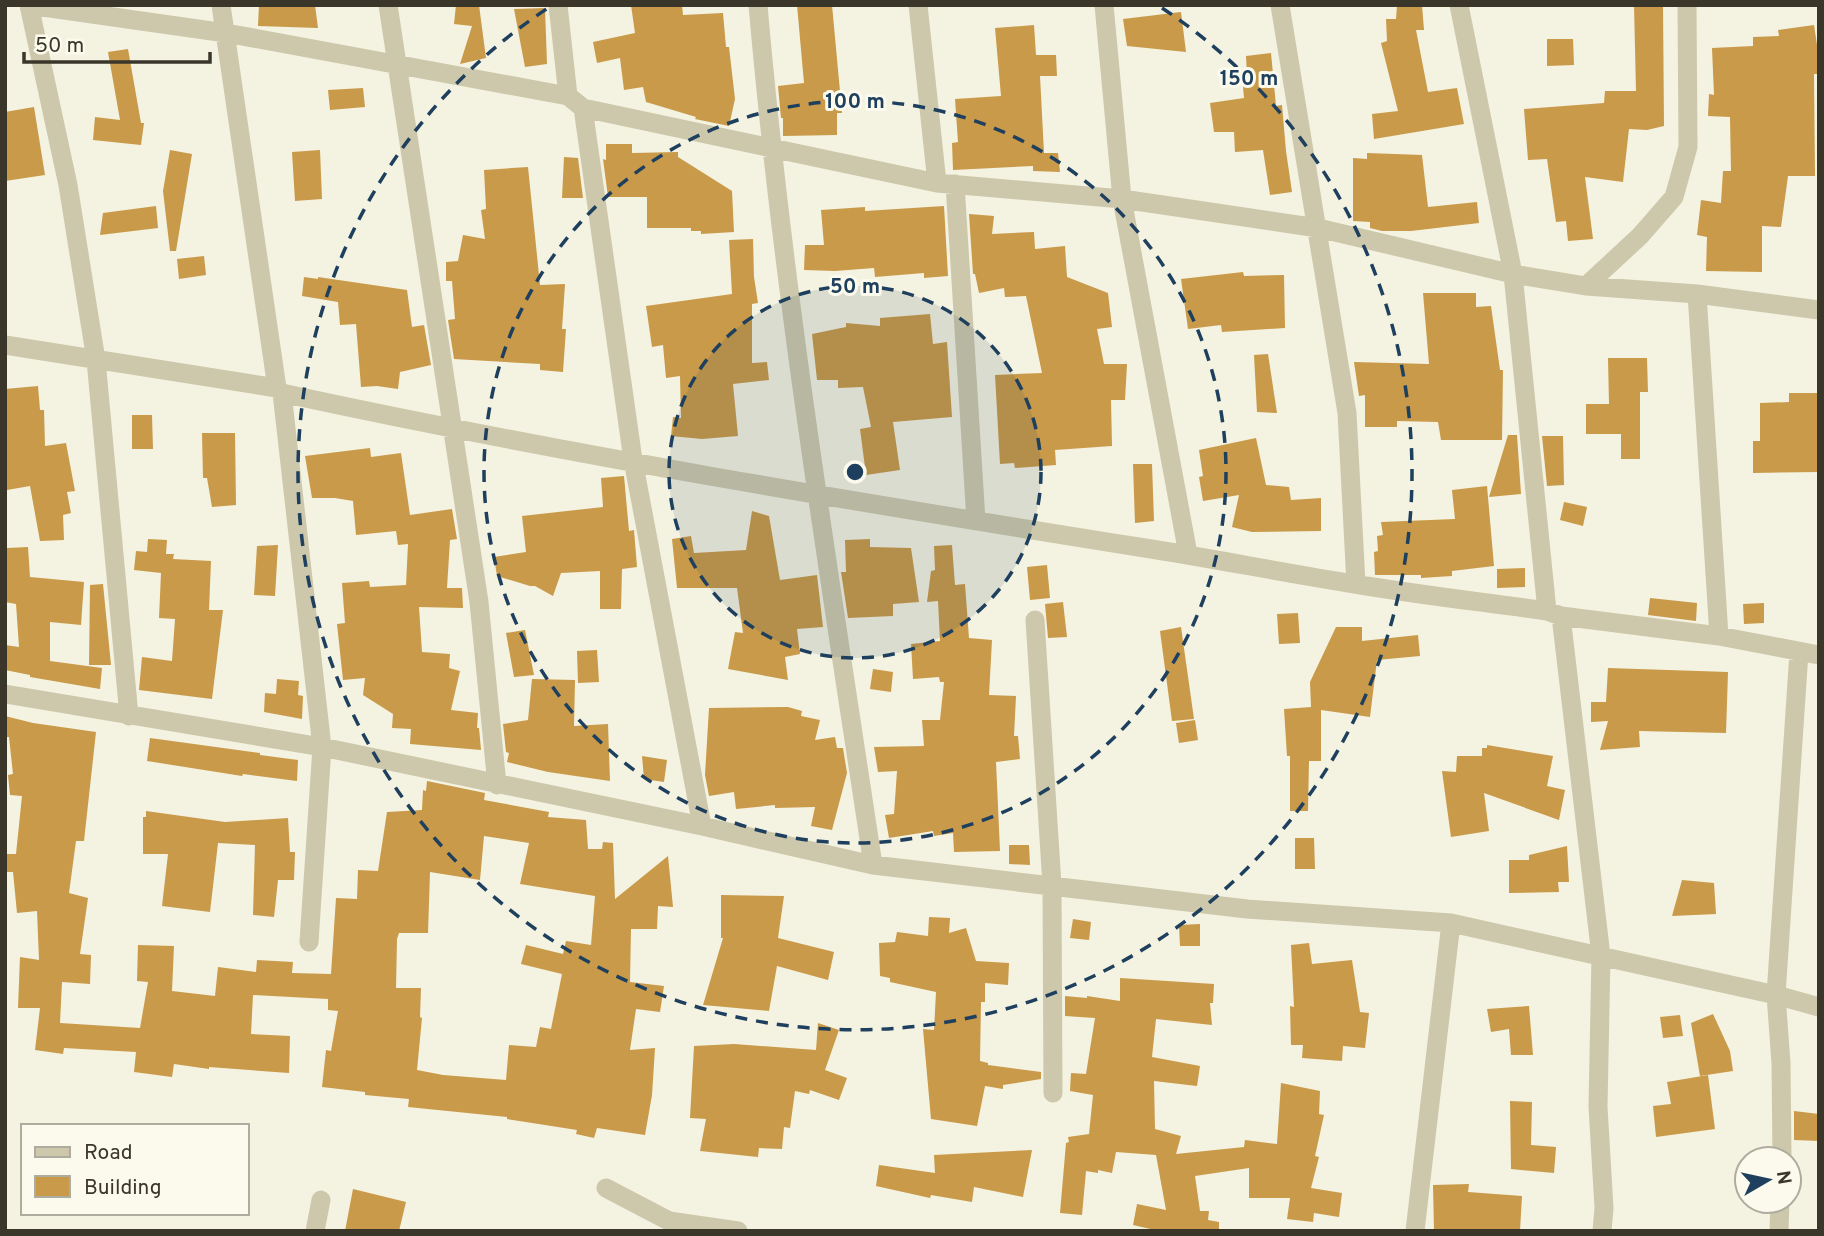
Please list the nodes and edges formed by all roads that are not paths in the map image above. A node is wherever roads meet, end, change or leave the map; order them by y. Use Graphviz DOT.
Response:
graph roads {
  1 [pos="221,5"];
  2 [pos="388,5"];
  3 [pos="558,5"];
  4 [pos="758,5"];
  5 [pos="918,5"];
  6 [pos="1104,5"];
  7 [pos="1280,5"];
  8 [pos="1459,5"];
  9 [pos="1687,5"];
  10 [pos="226,33"];
  11 [pos="398,64"];
  12 [pos="575,102"];
  13 [pos="771,149"];
  14 [pos="946,183"];
  15 [pos="1122,200"];
  16 [pos="1318,228"];
  17 [pos="1513,274"];
  18 [pos="1586,286"];
  19 [pos="1697,294"];
  20 [pos="1819,310"];
  21 [pos="5,345"];
  22 [pos="96,360"];
  23 [pos="279,390"];
  24 [pos="451,430"];
  25 [pos="633,460"];
  26 [pos="818,496"];
  27 [pos="976,521"];
  28 [pos="1188,554"];
  29 [pos="1356,584"];
  30 [pos="1554,614"];
  31 [pos="1035,620"];
  32 [pos="1719,636"];
  33 [pos="1799,652"];
  34 [pos="1819,655"];
  35 [pos="5,694"];
  36 [pos="129,716"];
  37 [pos="323,747"];
  38 [pos="497,785"];
  39 [pos="702,826"];
  40 [pos="873,865"];
  41 [pos="1052,885"];
  42 [pos="1451,923"];
  43 [pos="309,943"];
  44 [pos="1601,956"];
  45 [pos="1776,995"];
  46 [pos="1819,1007"];
  47 [pos="1052,1093"];
  48 [pos="1782,1145"];
  49 [pos="606,1188"];
  50 [pos="321,1200"];
  51 [pos="668,1226"];
  52 [pos="315,1231"];
  53 [pos="738,1231"];
  54 [pos="1415,1231"];
  55 [pos="1602,1231"];
  1 -- 10 [label="street"];
  2 -- 11 [label="street"];
  3 -- 12 [label="street"];
  4 -- 13 [label="street"];
  5 -- 14 [label="street"];
  6 -- 15 [label="street"];
  7 -- 16 [label="street"];
  8 -- 17 [label="street"];
  9 -- 18 [label="street"];
  10 -- 11 [label="street"];
  10 -- 22 [label="street"];
  10 -- 23 [label="street"];
  11 -- 12 [label="street"];
  11 -- 24 [label="street"];
  12 -- 13 [label="street"];
  12 -- 25 [label="street"];
  13 -- 14 [label="street"];
  13 -- 26 [label="street"];
  14 -- 15 [label="street"];
  14 -- 27 [label="street"];
  15 -- 16 [label="street"];
  15 -- 28 [label="street"];
  16 -- 17 [label="street"];
  16 -- 29 [label="street"];
  17 -- 18 [label="street"];
  17 -- 30 [label="street"];
  18 -- 19 [label="street"];
  19 -- 20 [label="street"];
  19 -- 32 [label="street"];
  21 -- 22 [label="street"];
  22 -- 23 [label="street"];
  22 -- 36 [label="street"];
  23 -- 24 [label="street"];
  23 -- 37 [label="street"];
  24 -- 25 [label="street"];
  24 -- 38 [label="street"];
  25 -- 26 [label="street"];
  25 -- 39 [label="street"];
  26 -- 27 [label="street"];
  26 -- 40 [label="street"];
  27 -- 28 [label="street"];
  28 -- 29 [label="street"];
  29 -- 30 [label="street"];
  30 -- 32 [label="street"];
  30 -- 44 [label="street"];
  31 -- 41 [label="street"];
  32 -- 33 [label="street"];
  33 -- 34 [label="street"];
  33 -- 45 [label="street"];
  35 -- 36 [label="street"];
  36 -- 37 [label="street"];
  37 -- 38 [label="street"];
  37 -- 43 [label="street"];
  38 -- 39 [label="street"];
  39 -- 40 [label="street"];
  40 -- 41 [label="street"];
  41 -- 42 [label="street"];
  41 -- 47 [label="street"];
  42 -- 44 [label="street"];
  42 -- 54 [label="street"];
  44 -- 45 [label="street"];
  44 -- 55 [label="street"];
  45 -- 46 [label="street"];
  45 -- 48 [label="street"];
  49 -- 51 [label="street"];
  50 -- 52 [label="street"];
  51 -- 53 [label="street"];
}
